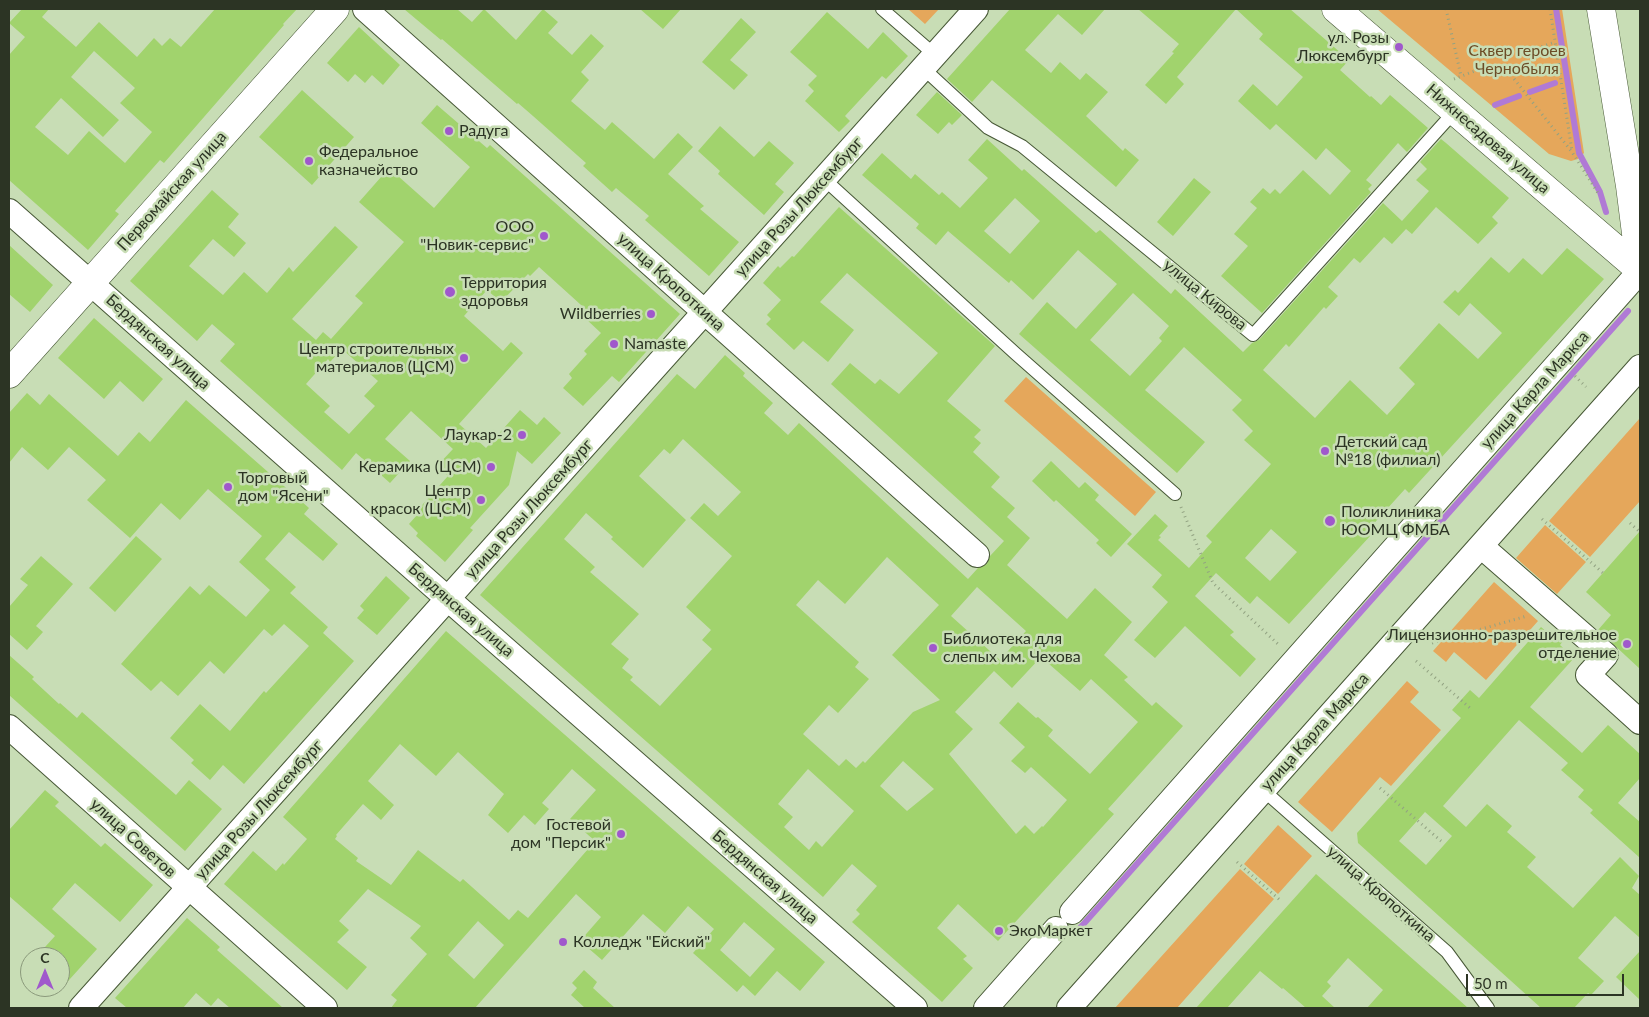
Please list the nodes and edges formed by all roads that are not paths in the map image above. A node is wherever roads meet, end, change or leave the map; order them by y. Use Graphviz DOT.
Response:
graph roads {
  1 [pos="335,9"];
  2 [pos="365,9"];
  3 [pos="882,9"];
  4 [pos="976,9"];
  5 [pos="1336,9"];
  6 [pos="1601,9"];
  7 [pos="929,62"];
  8 [pos="1455,111"];
  9 [pos="824,179"];
  10 [pos="9,211"];
  11 [pos="1640,265"];
  12 [pos="1640,271"];
  13 [pos="90,282"];
  14 [pos="705,312"];
  15 [pos="1640,367"];
  16 [pos="9,374"];
  17 [pos="1175,494"];
  18 [pos="1481,546"];
  19 [pos="977,555"];
  20 [pos="448,599"];
  21 [pos="1640,722"];
  22 [pos="9,727"];
  23 [pos="1263,790"];
  24 [pos="190,888"];
  25 [pos="81,1008"];
  26 [pos="325,1008"];
  27 [pos="915,1008"];
  28 [pos="986,1008"];
  29 [pos="1070,1008"];
  30 [pos="1488,1008"];
  1 -- 13 [label="street, Первомайская улица"];
  2 -- 14 [label="street, улица Кропоткина"];
  3 -- 7 [label="lane, улица Кирова"];
  4 -- 7 [label="street, улица Розы Люксембург"];
  5 -- 8 [label="street, Нижнесадовая улица"];
  6 -- 11 [label="street"];
  7 -- 8 [label="lane, улица Кирова"];
  7 -- 9 [label="street, улица Розы Люксембург"];
  8 -- 12 [label="street, Нижнесадовая улица"];
  9 -- 14 [label="street, улица Розы Люксембург"];
  9 -- 17 [label="lane"];
  10 -- 13 [label="street, Бердянская улица"];
  12 -- 28 [label="street, улица Карла Маркса"];
  13 -- 16 [label="street, Первомайская улица"];
  13 -- 20 [label="street, Бердянская улица"];
  14 -- 19 [label="street, улица Кропоткина"];
  14 -- 20 [label="street, улица Розы Люксембург"];
  15 -- 18 [label="street, улица Карла Маркса"];
  18 -- 21 [label="street"];
  18 -- 23 [label="street, улица Карла Маркса"];
  20 -- 24 [label="street, улица Розы Люксембург"];
  20 -- 27 [label="street, Бердянская улица"];
  22 -- 24 [label="street, улица Советов"];
  23 -- 29 [label="street, улица Карла Маркса"];
  23 -- 30 [label="lane, улица Кропоткина"];
  24 -- 25 [label="street, улица Розы Люксембург"];
  24 -- 26 [label="street, улица Советов"];
}
